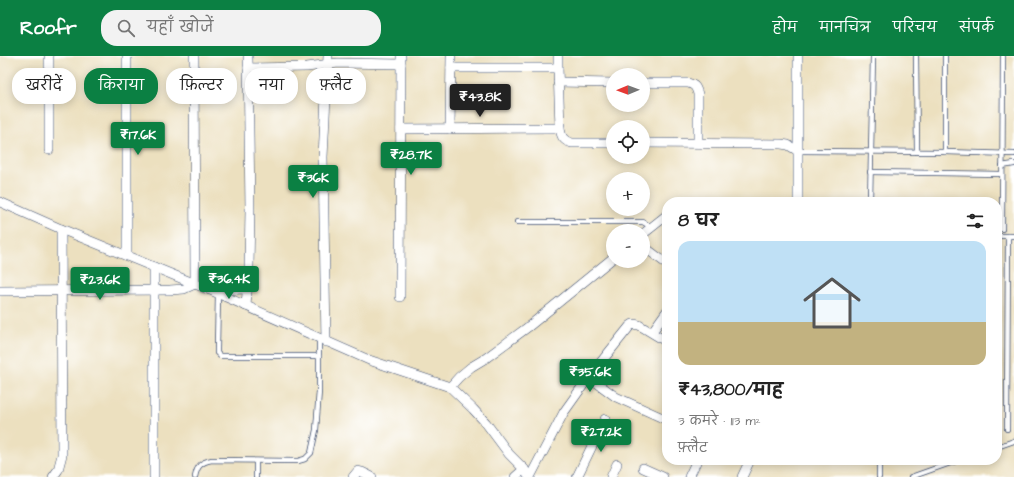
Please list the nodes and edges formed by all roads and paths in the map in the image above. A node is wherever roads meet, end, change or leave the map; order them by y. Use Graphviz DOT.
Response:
graph roads {
  1 [pos="49,56"];
  2 [pos="127,56"];
  3 [pos="194,56"];
  4 [pos="248,56"];
  5 [pos="451,56"];
  6 [pos="558,56"];
  7 [pos="798,56"];
  8 [pos="873,56"];
  9 [pos="916,56"];
  10 [pos="944,56"];
  11 [pos="1003,56"];
  12 [pos="328,60"];
  13 [pos="401,60"];
  14 [pos="248,68"];
  15 [pos="451,68"];
  16 [pos="558,68"];
  17 [pos="558,82"];
  18 [pos="606,83"];
  19 [pos="650,83"];
  20 [pos="249,104"];
  21 [pos="560,128"];
  22 [pos="401,129"];
  23 [pos="450,129"];
  24 [pos="606,143"];
  25 [pos="650,143"];
  26 [pos="698,143"];
  27 [pos="49,150"];
  28 [pos="798,151"];
  29 [pos="870,151"];
  30 [pos="917,152"];
  31 [pos="945,152"];
  32 [pos="1002,152"];
  33 [pos="1014,154"];
  34 [pos="1014,164"];
  35 [pos="1002,166"];
  36 [pos="870,172"];
  37 [pos="1002,174"];
  38 [pos="798,197"];
  39 [pos="870,197"];
  40 [pos="1002,197"];
  41 [pos="1002,197"];
  42 [pos="0,202"];
  43 [pos="662,219"];
  44 [pos="517,222"];
  45 [pos="647,224"];
  46 [pos="61,229"];
  47 [pos="650,229"];
  48 [pos="1002,229"];
  49 [pos="1002,236"];
  50 [pos="1008,236"];
  51 [pos="1014,236"];
  52 [pos="650,251"];
  53 [pos="127,256"];
  54 [pos="662,260"];
  55 [pos="606,264"];
  56 [pos="154,267"];
  57 [pos="195,284"];
  58 [pos="248,289"];
  59 [pos="62,290"];
  60 [pos="154,290"];
  61 [pos="0,291"];
  62 [pos="214,292"];
  63 [pos="400,296"];
  64 [pos="246,306"];
  65 [pos="662,318"];
  66 [pos="652,332"];
  67 [pos="662,339"];
  68 [pos="323,341"];
  69 [pos="319,356"];
  70 [pos="589,377"];
  71 [pos="450,387"];
  72 [pos="662,418"];
  73 [pos="605,419"];
  74 [pos="1008,429"];
  75 [pos="1014,441"];
  76 [pos="1002,445"];
  77 [pos="256,461"];
  78 [pos="616,464"];
  79 [pos="695,465"];
  80 [pos="748,465"];
  81 [pos="879,465"];
  82 [pos="945,465"];
  83 [pos="643,468"];
  84 [pos="528,474"];
  85 [pos="53,477"];
  86 [pos="154,477"];
  87 [pos="195,477"];
  88 [pos="256,477"];
  89 [pos="353,477"];
  90 [pos="372,477"];
  91 [pos="515,477"];
  92 [pos="577,477"];
  93 [pos="612,477"];
  94 [pos="663,477"];
  95 [pos="689,477"];
  96 [pos="742,477"];
  97 [pos="880,477"];
  98 [pos="911,477"];
  1 -- 27 [label="street"];
  2 -- 53 [label="street"];
  3 -- 57 [label="street"];
  4 -- 14 [label="street"];
  5 -- 15 [label="street"];
  6 -- 16 [label="street"];
  7 -- 28 [label="street"];
  8 -- 29 [label="lane"];
  9 -- 30 [label="lane"];
  10 -- 31 [label="lane"];
  11 -- 32 [label="lane"];
  12 -- 13 [label="street"];
  12 -- 14 [label="street"];
  12 -- 68 [label="street"];
  13 -- 22 [label="street"];
  15 -- 16 [label="street"];
  15 -- 23 [label="street"];
  16 -- 17 [label="street"];
  17 -- 18 [label="street"];
  17 -- 21 [label="street"];
  19 -- 26 [label="street"];
  20 -- 58 [label="street"];
  21 -- 23 [label="street"];
  21 -- 24 [label="street"];
  22 -- 23 [label="street"];
  22 -- 63 [label="street"];
  25 -- 26 [label="street"];
  26 -- 28 [label="street"];
  28 -- 29 [label="lane"];
  28 -- 38 [label="street"];
  29 -- 30 [label="lane"];
  29 -- 36 [label="lane"];
  30 -- 31 [label="lane"];
  31 -- 32 [label="lane"];
  32 -- 33 [label="lane"];
  32 -- 35 [label="lane"];
  34 -- 35 [label="lane"];
  35 -- 37 [label="lane"];
  36 -- 37 [label="lane"];
  36 -- 39 [label="lane"];
  37 -- 41 [label="lane"];
  40 -- 48 [label="lane"];
  42 -- 46 [label="street"];
  43 -- 47 [label="street"];
  44 -- 45 [label="lane"];
  46 -- 53 [label="street"];
  46 -- 59 [label="street"];
  49 -- 50 [label="lane"];
  50 -- 51 [label="lane"];
  50 -- 74 [label="lane"];
  52 -- 54 [label="street"];
  53 -- 56 [label="street"];
  55 -- 71 [label="street"];
  56 -- 57 [label="street"];
  56 -- 60 [label="street"];
  57 -- 60 [label="street"];
  57 -- 62 [label="street"];
  58 -- 62 [label="street"];
  58 -- 64 [label="street"];
  59 -- 60 [label="street"];
  59 -- 61 [label="street"];
  59 -- 85 [label="street"];
  60 -- 86 [label="street"];
  62 -- 64 [label="street"];
  62 -- 69 [label="lane"];
  64 -- 68 [label="street"];
  65 -- 66 [label="street"];
  66 -- 67 [label="street"];
  66 -- 70 [label="street"];
  68 -- 69 [label="lane"];
  68 -- 71 [label="street"];
  69 -- 77 [label="lane"];
  70 -- 72 [label="street"];
  70 -- 84 [label="street"];
  71 -- 84 [label="street"];
  73 -- 92 [label="street"];
  75 -- 76 [label="lane"];
  77 -- 87 [label="lane"];
  77 -- 88 [label="lane"];
  78 -- 93 [label="street"];
  79 -- 95 [label="street"];
  80 -- 96 [label="street"];
  81 -- 97 [label="lane"];
  82 -- 98 [label="lane"];
  83 -- 94 [label="street"];
  84 -- 91 [label="street"];
  89 -- 90 [label="street"];
}
